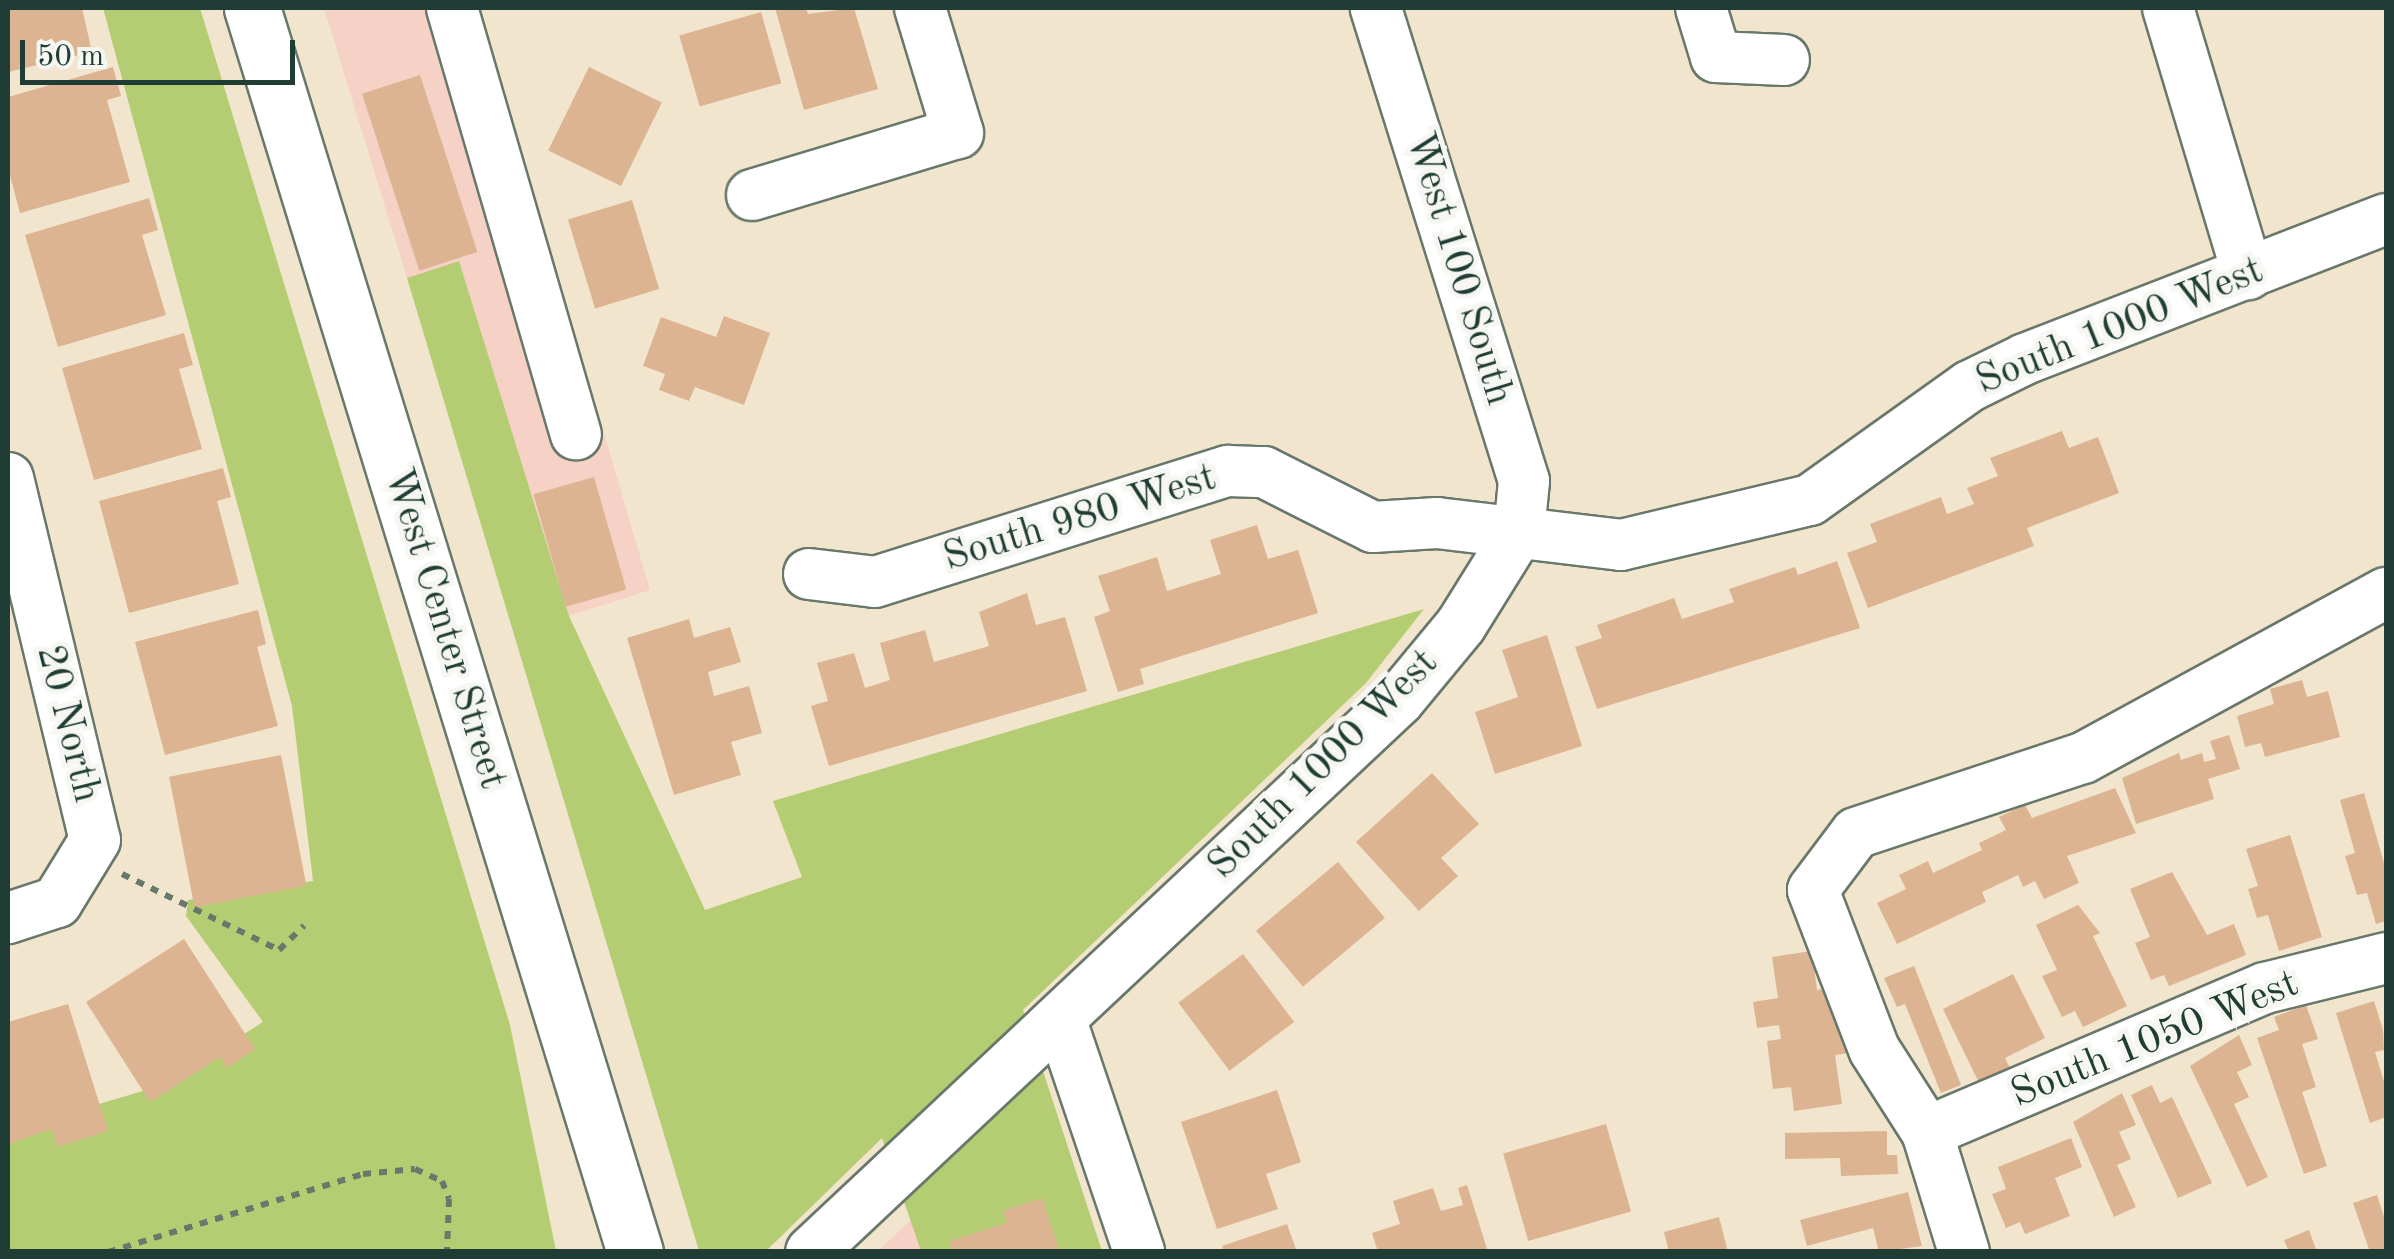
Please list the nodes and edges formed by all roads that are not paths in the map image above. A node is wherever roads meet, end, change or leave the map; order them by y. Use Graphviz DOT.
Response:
graph roads {
  1 [pos="252,8"];
  2 [pos="452,8"];
  3 [pos="920,8"];
  4 [pos="1376,8"];
  5 [pos="1701,8"];
  6 [pos="2168,8"];
  7 [pos="1784,60"];
  8 [pos="752,195"];
  9 [pos="2386,220"];
  10 [pos="2248,274"];
  11 [pos="576,434"];
  12 [pos="8,478"];
  13 [pos="1519,532"];
  14 [pos="809,574"];
  15 [pos="2386,593"];
  16 [pos="8,918"];
  17 [pos="2386,958"];
  18 [pos="1061,1021"];
  19 [pos="1927,1132"];
  20 [pos="635,1252"];
  21 [pos="811,1252"];
  22 [pos="1139,1252"];
  23 [pos="1964,1252"];
  1 -- 20 [label="main road, West Center Street"];
  2 -- 11 [label="street"];
  3 -- 8 [label="street"];
  4 -- 13 [label="street, West 100 South"];
  5 -- 7 [label="street"];
  6 -- 10 [label="street"];
  9 -- 10 [label="street, South 1000 West"];
  10 -- 13 [label="street, South 1000 West"];
  12 -- 16 [label="street, 20 North"];
  13 -- 14 [label="street, South 980 West"];
  13 -- 18 [label="street, South 1000 West"];
  15 -- 19 [label="street"];
  17 -- 19 [label="street, South 1050 West"];
  18 -- 21 [label="street, South 1000 West"];
  18 -- 22 [label="street"];
  19 -- 23 [label="street"];
}
